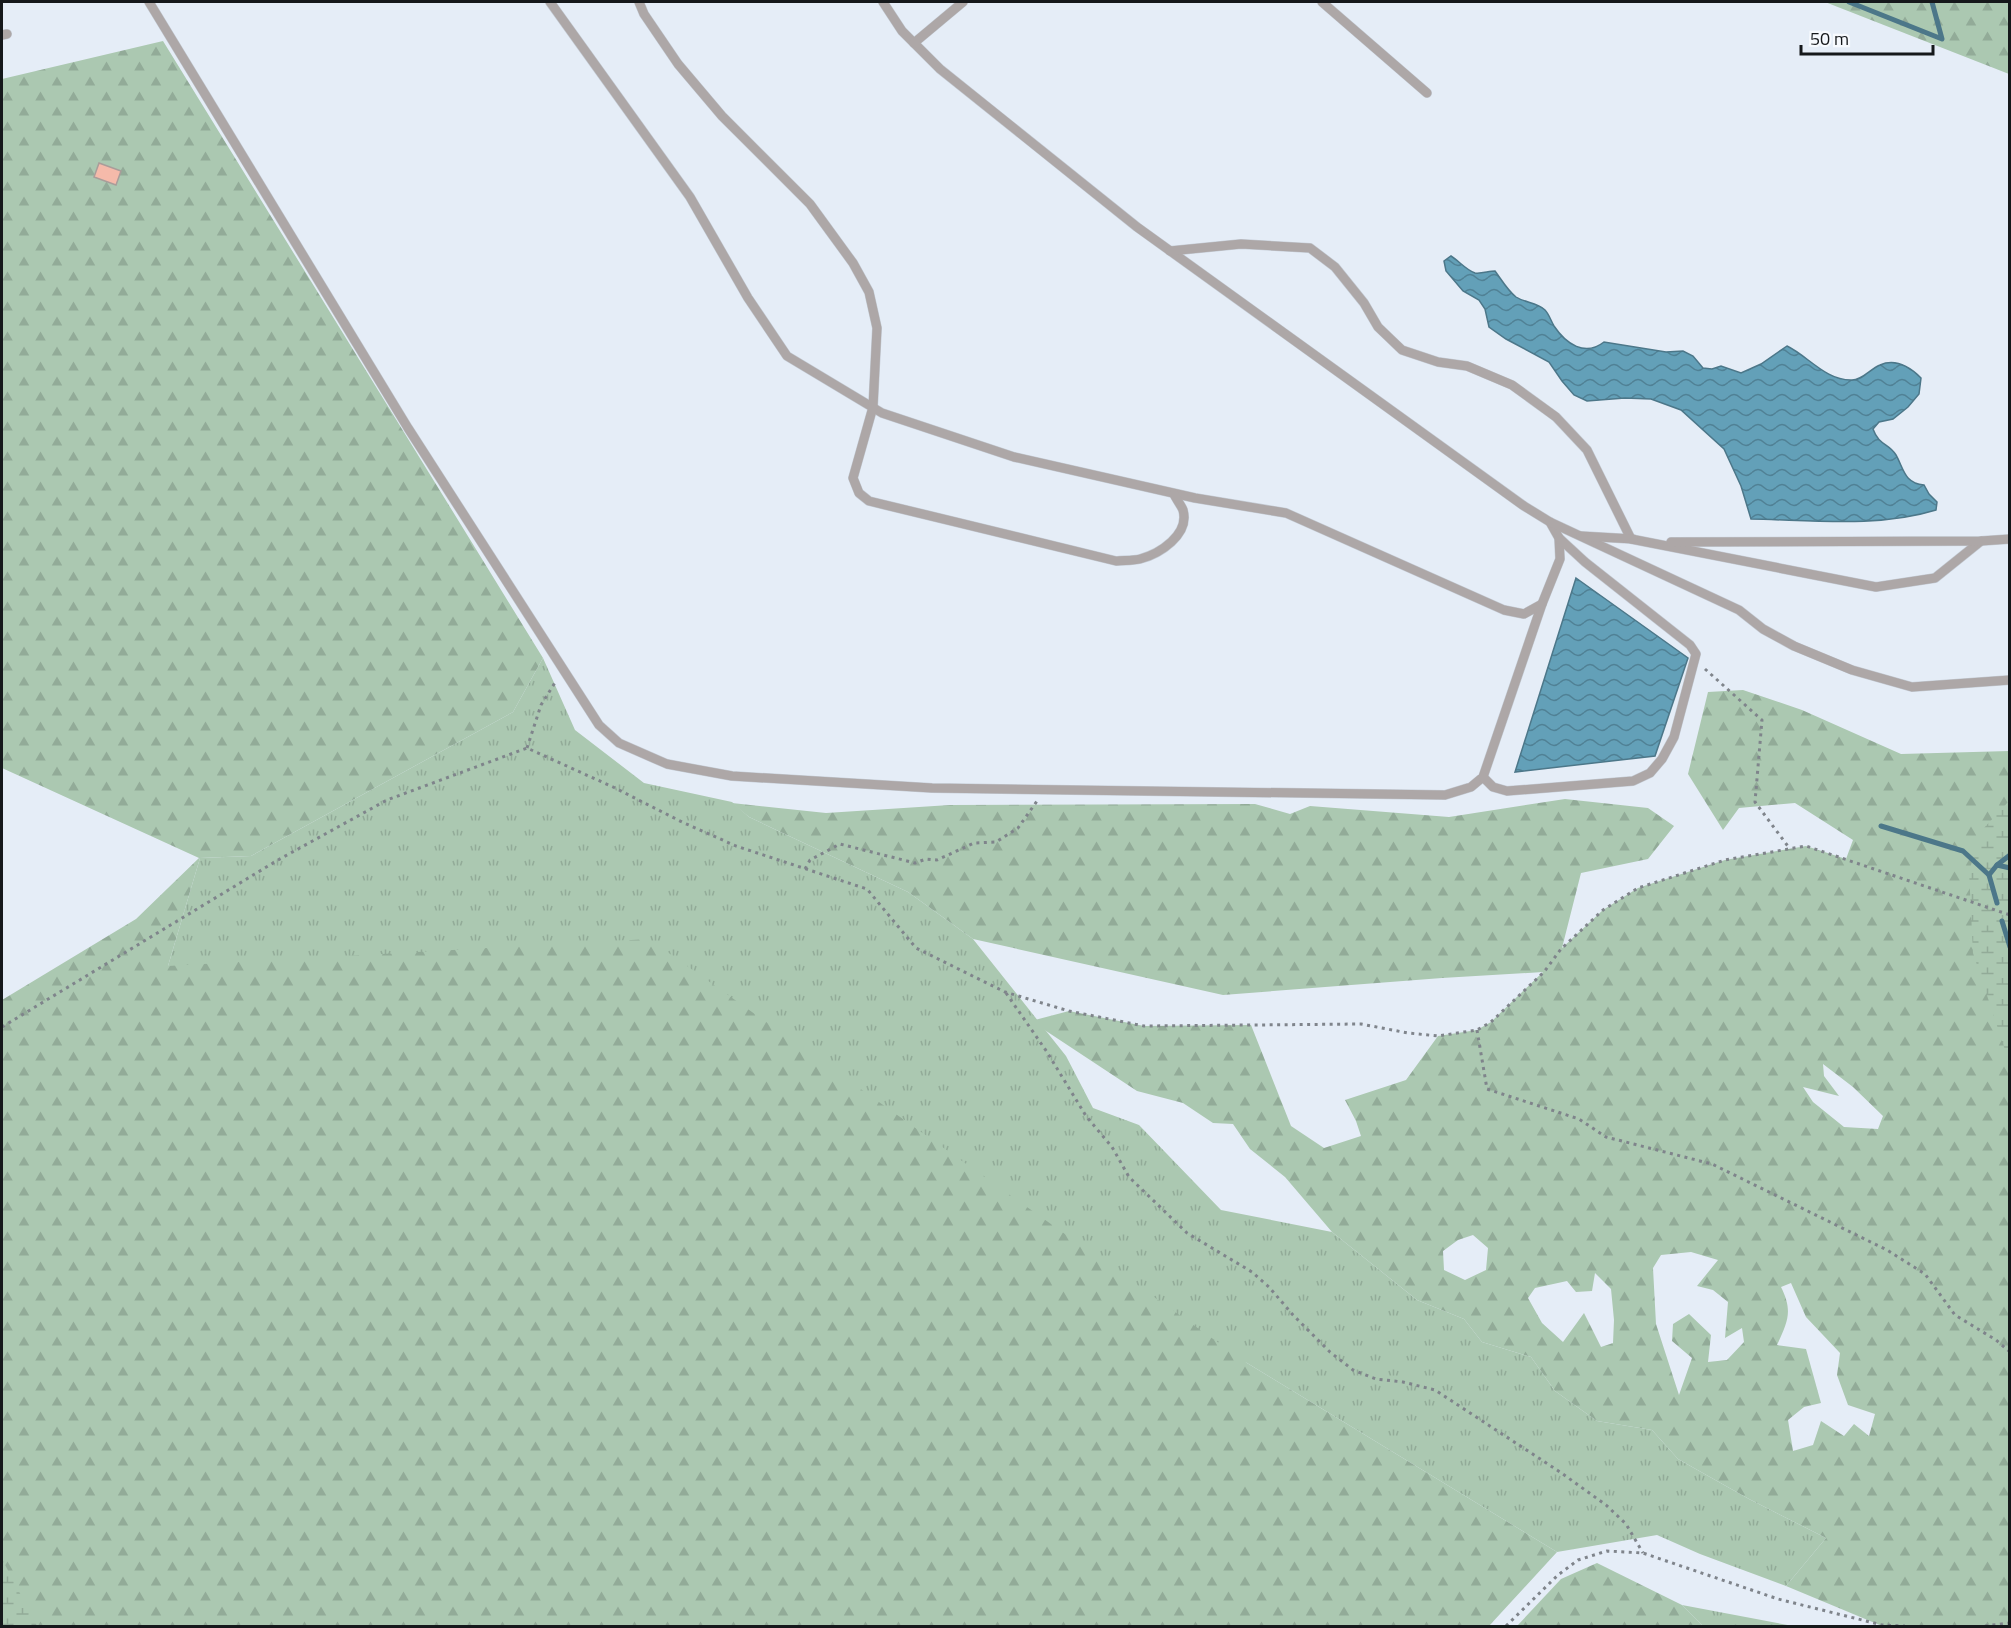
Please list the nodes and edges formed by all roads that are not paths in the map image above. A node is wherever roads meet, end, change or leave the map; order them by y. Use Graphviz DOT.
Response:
graph roads {
  1 [pos="149,2"];
  2 [pos="550,2"];
  3 [pos="639,2"];
  4 [pos="883,2"];
  5 [pos="963,2"];
  6 [pos="1322,2"];
  7 [pos="914,43"];
  8 [pos="1427,93"];
  9 [pos="1170,251"];
  10 [pos="873,407"];
  11 [pos="1174,494"];
  12 [pos="1550,522"];
  13 [pos="1576,535"];
  14 [pos="1559,538"];
  15 [pos="1631,539"];
  16 [pos="2010,539"];
  17 [pos="1981,541"];
  18 [pos="1542,604"];
  19 [pos="2010,680"];
  20 [pos="1483,777"];
  1 -- 20 [label="lane"];
  2 -- 10 [label="lane"];
  3 -- 10 [label="lane"];
  4 -- 7 [label="lane"];
  5 -- 7 [label="lane"];
  6 -- 8 [label="lane"];
  7 -- 9 [label="lane"];
  9 -- 12 [label="lane"];
  9 -- 15 [label="lane"];
  10 -- 11 [label="lane"];
  10 -- 11 [label="lane"];
  11 -- 18 [label="lane"];
  12 -- 13 [label="lane"];
  12 -- 14 [label="lane"];
  13 -- 15 [label="lane"];
  13 -- 19 [label="lane"];
  14 -- 18 [label="lane"];
  14 -- 20 [label="lane"];
  15 -- 17 [label="lane"];
  15 -- 17 [label="lane"];
  16 -- 17 [label="lane"];
  18 -- 20 [label="lane"];
}
